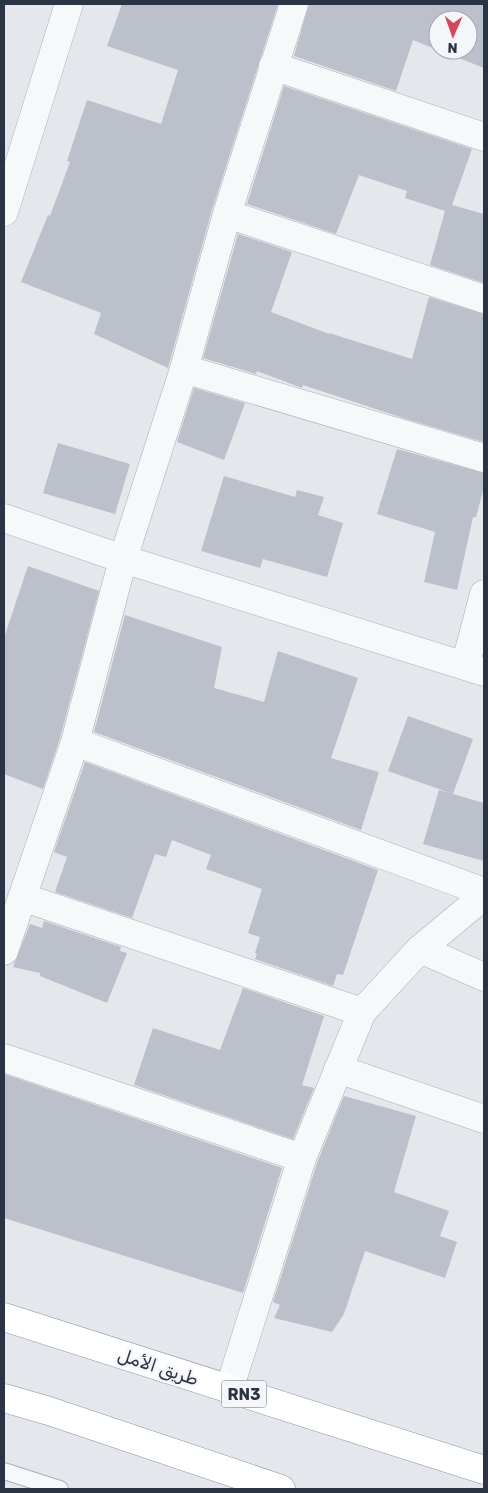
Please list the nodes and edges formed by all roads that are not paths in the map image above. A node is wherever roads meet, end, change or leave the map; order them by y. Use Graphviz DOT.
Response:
graph roads {
  1 [pos="294,4"];
  2 [pos="63,5"];
  3 [pos="273,66"];
  4 [pos="484,137"];
  5 [pos="4,212"];
  6 [pos="227,214"];
  7 [pos="484,300"];
  8 [pos="184,369"];
  9 [pos="484,458"];
  10 [pos="4,518"];
  11 [pos="123,559"];
  12 [pos="484,594"];
  13 [pos="474,669"];
  14 [pos="75,742"];
  15 [pos="484,892"];
  16 [pos="484,896"];
  17 [pos="22,897"];
  18 [pos="420,949"];
  19 [pos="4,951"];
  20 [pos="484,977"];
  21 [pos="362,1012"];
  22 [pos="4,1058"];
  23 [pos="338,1069"];
  24 [pos="484,1119"];
  25 [pos="302,1158"];
  26 [pos="4,1317"];
  27 [pos="229,1390"];
  28 [pos="4,1398"];
  29 [pos="484,1470"];
  30 [pos="4,1471"];
  31 [pos="60,1489"];
  32 [pos="281,1489"];
  1 -- 3 [label="street"];
  2 -- 5 [label="street"];
  3 -- 4 [label="street"];
  3 -- 6 [label="street"];
  6 -- 7 [label="street"];
  6 -- 8 [label="street"];
  8 -- 9 [label="street"];
  8 -- 11 [label="street"];
  10 -- 11 [label="street"];
  11 -- 13 [label="street"];
  11 -- 14 [label="street"];
  12 -- 13 [label="street"];
  14 -- 15 [label="street"];
  14 -- 17 [label="street"];
  16 -- 18 [label="street"];
  17 -- 19 [label="street"];
  17 -- 21 [label="street"];
  18 -- 20 [label="street"];
  18 -- 21 [label="street"];
  21 -- 23 [label="street"];
  22 -- 25 [label="street"];
  23 -- 24 [label="street"];
  23 -- 25 [label="street"];
  25 -- 27 [label="street"];
  26 -- 27 [label="highway, طريق الأمل / RN3"];
  27 -- 29 [label="highway, طريق الأمل / RN3"];
  28 -- 32 [label="highway"];
  30 -- 31 [label="lane"];
}
